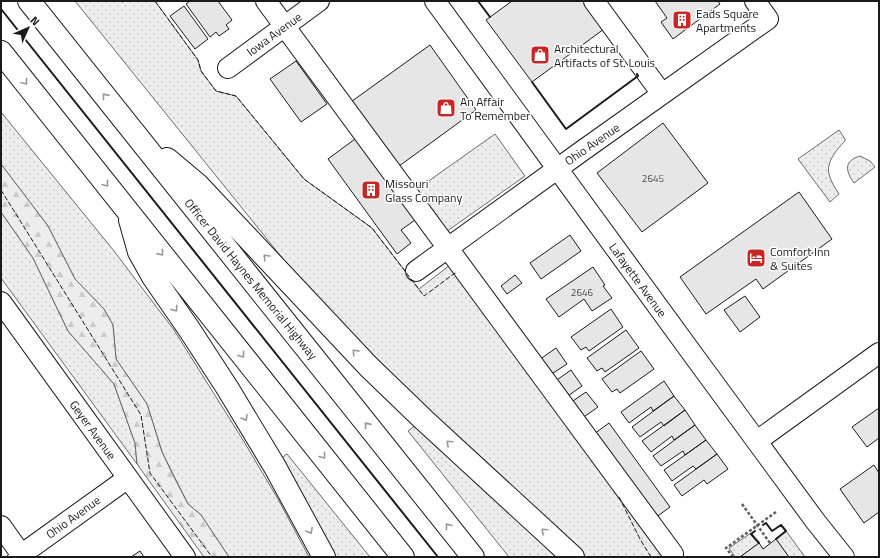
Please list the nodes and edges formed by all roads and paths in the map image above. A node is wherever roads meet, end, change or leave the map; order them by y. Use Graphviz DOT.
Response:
graph roads {
  1 [pos="29,1"];
  2 [pos="266,1"];
  3 [pos="319,1"];
  4 [pos="435,1"];
  5 [pos="594,1"];
  6 [pos="755,1"];
  7 [pos="285,26"];
  8 [pos="1,52"];
  9 [pos="228,68"];
  10 [pos="662,94"];
  11 [pos="129,127"];
  12 [pos="557,169"];
  13 [pos="128,212"];
  14 [pos="448,248"];
  15 [pos="416,271"];
  16 [pos="1,302"];
  17 [pos="879,353"];
  18 [pos="756,442"];
  19 [pos="128,478"];
  20 [pos="742,504"];
  21 [pos="776,512"];
  22 [pos="1,526"];
  23 [pos="757,526"];
  24 [pos="770,543"];
  25 [pos="673,554"];
  26 [pos="21,556"];
  27 [pos="185,557"];
  28 [pos="324,557"];
  29 [pos="403,557"];
  30 [pos="473,557"];
  31 [pos="573,557"];
  32 [pos="733,557"];
  33 [pos="844,557"];
  11 -- 1 [label="highway, Officer David Haynes Memorial Highway, one-way"];
  2 -- 7 [label="street"];
  3 -- 7 [label="street, Iowa Avenue"];
  4 -- 12 [label="street, Lafayette Avenue"];
  5 -- 10 [label="street"];
  6 -- 10 [label="street, Ohio Avenue"];
  7 -- 9 [label="street, Iowa Avenue"];
  7 -- 14 [label="street"];
  8 -- 13 [label="highway, one-way"];
  10 -- 12 [label="street, Ohio Avenue"];
  30 -- 11 [label="highway, Officer David Haynes Memorial Highway, one-way"];
  31 -- 11 [label="highway, one-way"];
  12 -- 14 [label="street, Ohio Avenue"];
  12 -- 18 [label="street, Lafayette Avenue"];
  13 -- 28 [label="highway, one-way"];
  13 -- 29 [label="highway, one-way"];
  14 -- 15 [label="street, Ohio Avenue"];
  14 -- 25 [label="street"];
  16 -- 19 [label="street, Geyer Avenue"];
  17 -- 18 [label="street"];
  18 -- 33 [label="street, Lafayette Avenue"];
  19 -- 26 [label="street, Ohio Avenue"];
  19 -- 27 [label="street, Geyer Avenue"];
  20 -- 23 [label="path"];
  21 -- 23 [label="path"];
  22 -- 26 [label="street"];
  23 -- 24 [label="path"];
  23 -- 32 [label="path"];
}
